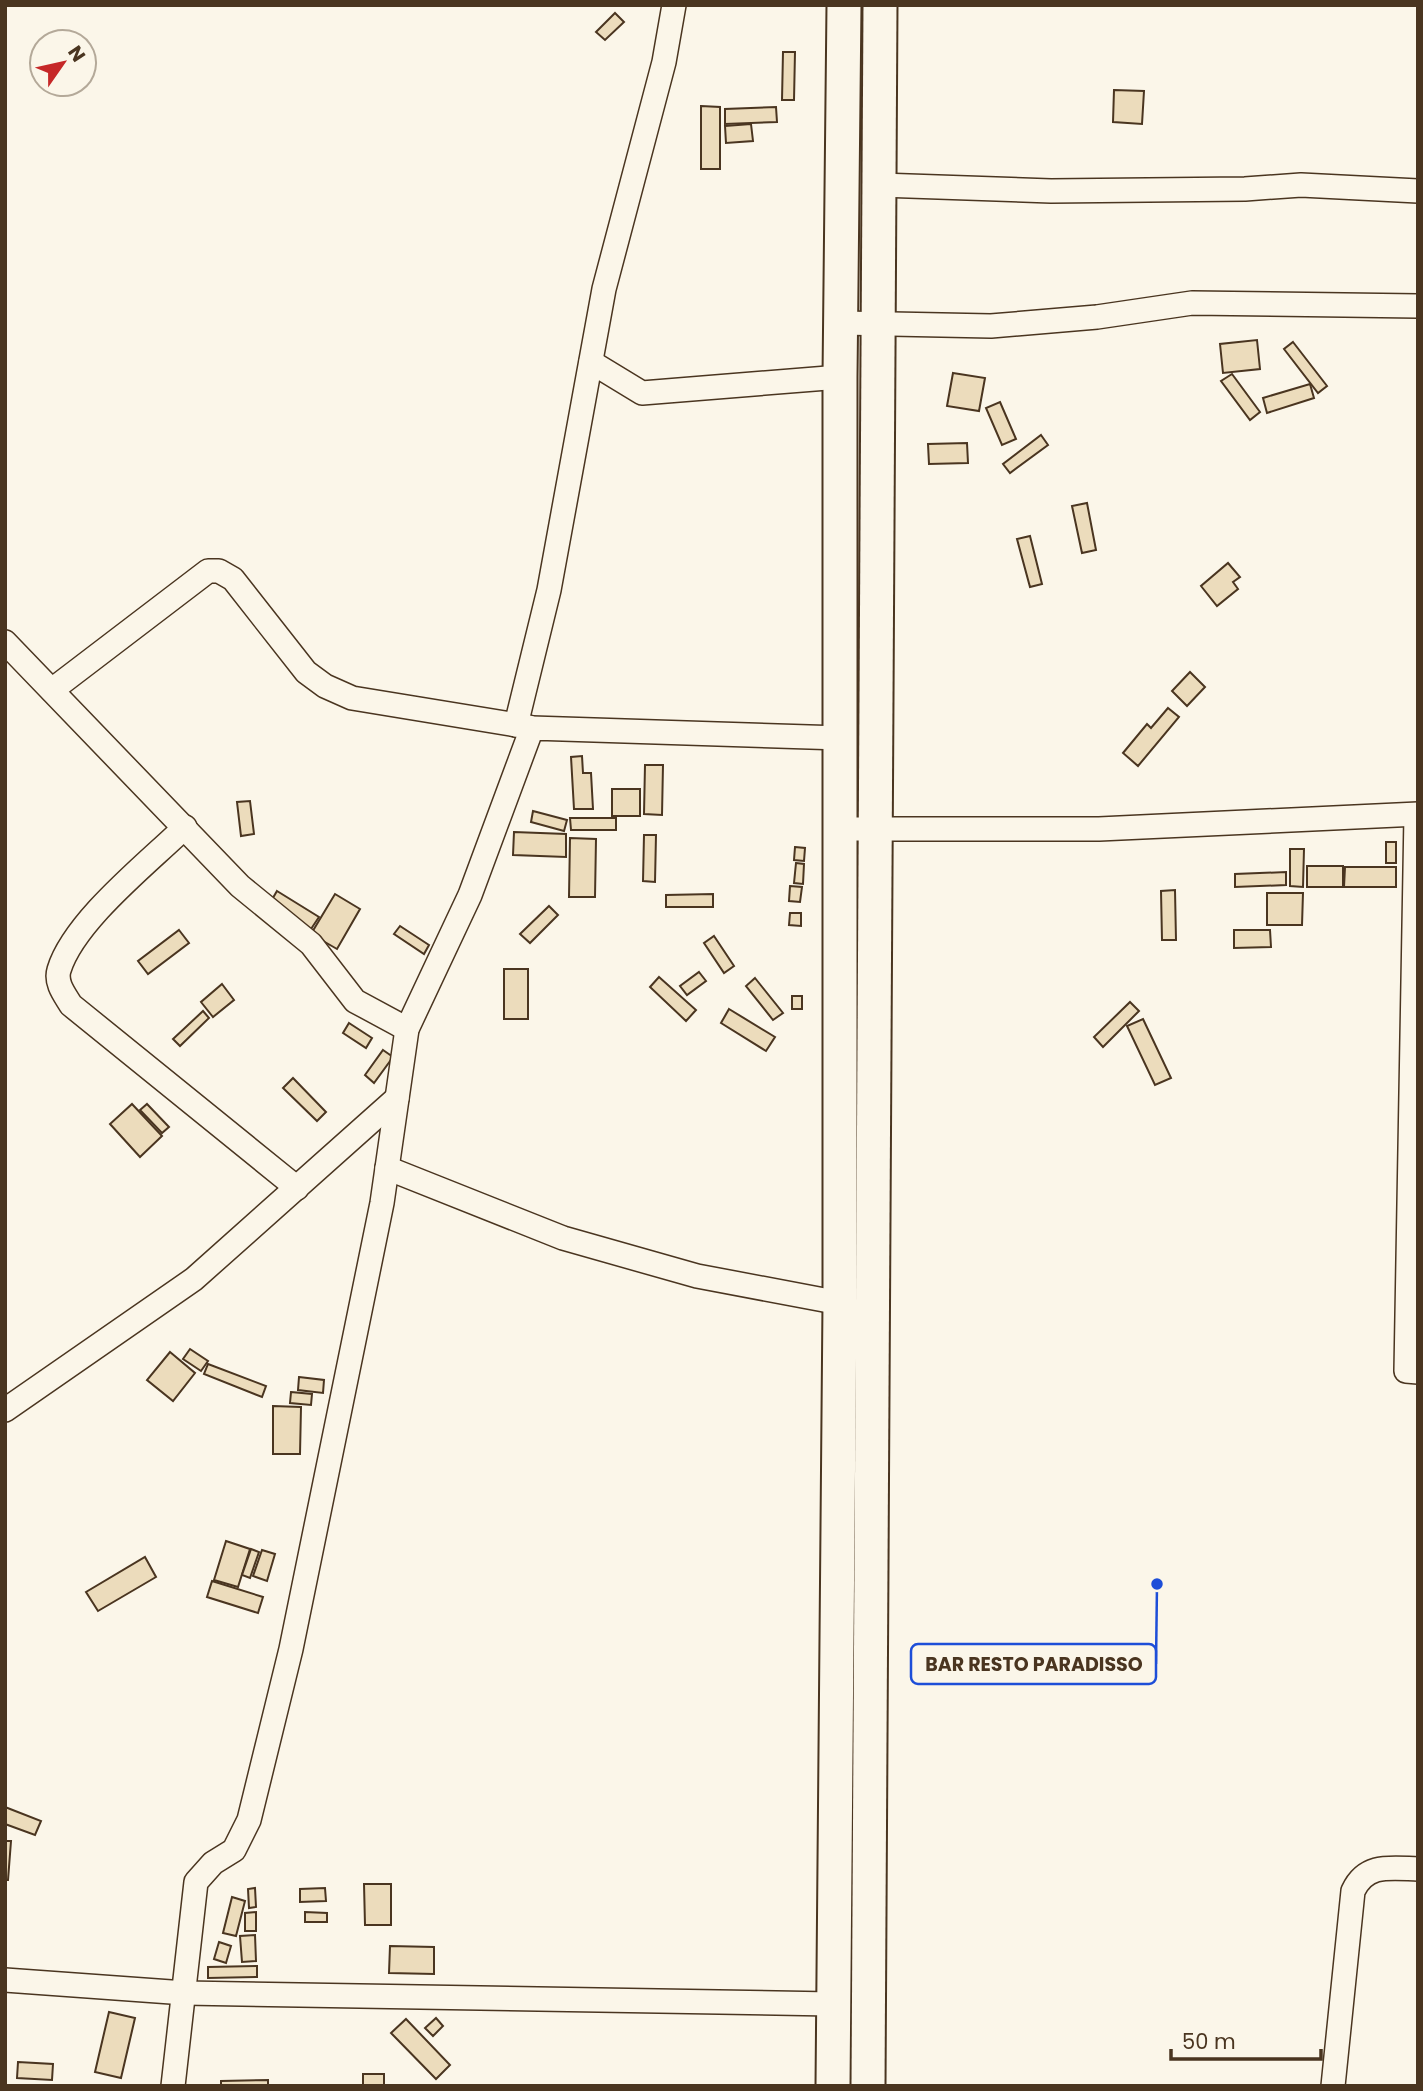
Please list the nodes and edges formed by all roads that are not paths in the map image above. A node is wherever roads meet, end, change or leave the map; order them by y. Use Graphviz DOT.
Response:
graph roads {
  1 [pos="674,5"];
  2 [pos="844,5"];
  3 [pos="880,5"];
  4 [pos="880,185"];
  5 [pos="1418,191"];
  6 [pos="1418,306"];
  7 [pos="842,323"];
  8 [pos="880,323"];
  9 [pos="591,362"];
  10 [pos="840,377"];
  11 [pos="5,642"];
  12 [pos="52,690"];
  13 [pos="524,727"];
  14 [pos="841,738"];
  15 [pos="1417,814"];
  16 [pos="185,827"];
  17 [pos="875,828"];
  18 [pos="841,830"];
  19 [pos="407,1029"];
  20 [pos="397,1098"];
  21 [pos="387,1168"];
  22 [pos="297,1188"];
  23 [pos="841,1303"];
  24 [pos="1418,1372"];
  25 [pos="5,1410"];
  26 [pos="1418,1869"];
  27 [pos="5,1979"];
  28 [pos="185,1993"];
  29 [pos="832,2004"];
  30 [pos="173,2086"];
  31 [pos="833,2086"];
  32 [pos="868,2086"];
  33 [pos="1333,2086"];
  1 -- 9 [label="street"];
  2 -- 7 [label="highway"];
  3 -- 4 [label="highway"];
  4 -- 5 [label="street"];
  4 -- 8 [label="highway"];
  6 -- 8 [label="street"];
  7 -- 8 [label="street"];
  7 -- 10 [label="highway"];
  8 -- 17 [label="highway"];
  9 -- 10 [label="street"];
  9 -- 13 [label="street"];
  10 -- 14 [label="highway"];
  11 -- 12 [label="street"];
  12 -- 13 [label="street"];
  12 -- 16 [label="street"];
  13 -- 14 [label="street"];
  13 -- 19 [label="street"];
  14 -- 18 [label="highway"];
  15 -- 17 [label="street"];
  15 -- 24 [label="street"];
  16 -- 19 [label="street"];
  16 -- 22 [label="street"];
  17 -- 18 [label="street"];
  17 -- 32 [label="highway"];
  18 -- 23 [label="highway"];
  19 -- 20 [label="street"];
  20 -- 21 [label="street"];
  20 -- 22 [label="street"];
  21 -- 23 [label="street"];
  21 -- 28 [label="street"];
  22 -- 25 [label="street"];
  23 -- 29 [label="highway"];
  26 -- 33 [label="street"];
  27 -- 28 [label="street"];
  28 -- 29 [label="street"];
  28 -- 30 [label="street"];
  29 -- 31 [label="highway"];
}
